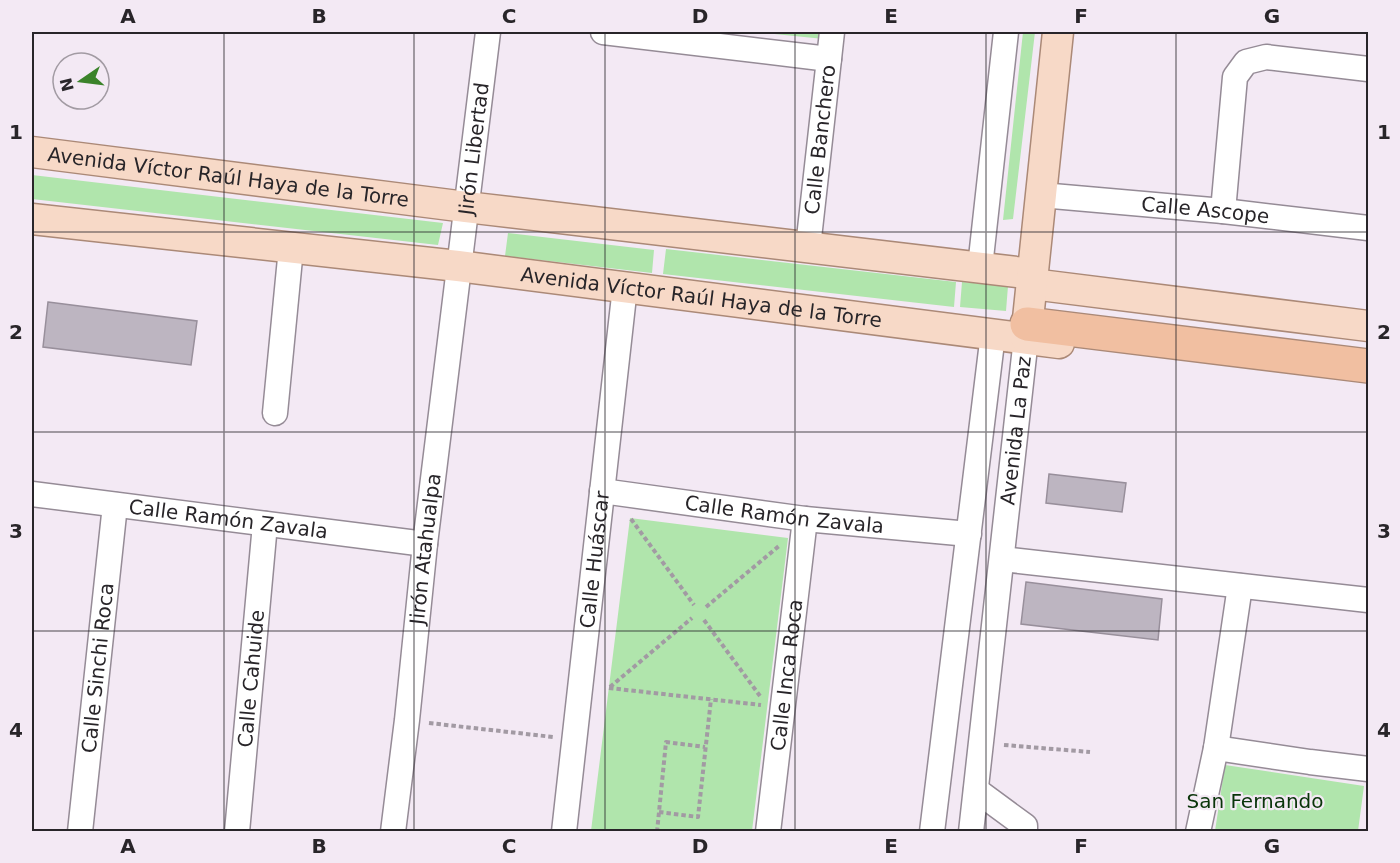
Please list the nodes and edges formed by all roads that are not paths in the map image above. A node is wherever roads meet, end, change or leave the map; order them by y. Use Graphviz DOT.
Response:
graph roads {
  1 [pos="488,32"];
  2 [pos="603,32"];
  3 [pos="832,32"];
  4 [pos="1006,32"];
  5 [pos="1058,32"];
  6 [pos="657,35"];
  7 [pos="829,59"];
  8 [pos="1368,69"];
  9 [pos="32,152"];
  10 [pos="1041,195"];
  11 [pos="465,207"];
  12 [pos="1223,211"];
  13 [pos="32,219"];
  14 [pos="1368,228"];
  15 [pos="808,247"];
  16 [pos="291,248"];
  17 [pos="458,266"];
  18 [pos="980,267"];
  19 [pos="625,288"];
  20 [pos="1030,305"];
  21 [pos="1368,326"];
  22 [pos="993,334"];
  23 [pos="1368,344"];
  24 [pos="1368,366"];
  25 [pos="1368,381"];
  26 [pos="275,413"];
  27 [pos="602,491"];
  28 [pos="32,494"];
  29 [pos="115,504"];
  30 [pos="805,519"];
  31 [pos="265,524"];
  32 [pos="969,534"];
  33 [pos="425,544"];
  34 [pos="1002,560"];
  35 [pos="1240,586"];
  36 [pos="1368,600"];
  37 [pos="1216,748"];
  38 [pos="1368,769"];
  39 [pos="976,789"];
  40 [pos="1027,830"];
  41 [pos="80,831"];
  42 [pos="237,831"];
  43 [pos="393,831"];
  44 [pos="564,831"];
  45 [pos="768,831"];
  46 [pos="932,831"];
  47 [pos="971,831"];
  48 [pos="1198,831"];
  1 -- 11 [label="street, Jirón Libertad"];
  2 -- 6 [label="street"];
  3 -- 7 [label="street, Calle Banchero"];
  4 -- 18 [label="street"];
  5 -- 10 [label="main road, Avenida La Paz"];
  6 -- 7 [label="street"];
  7 -- 15 [label="street, Calle Banchero"];
  8 -- 12 [label="street"];
  9 -- 11 [label="main road, Avenida Víctor Raúl Haya de la Torre"];
  10 -- 12 [label="street, Calle Ascope"];
  10 -- 20 [label="main road, Avenida La Paz"];
  11 -- 15 [label="main road, Avenida Víctor Raúl Haya de la Torre"];
  11 -- 17 [label="street, Jirón Libertad"];
  12 -- 14 [label="street, Calle Ascope"];
  13 -- 16 [label="main road, Avenida Víctor Raúl Haya de la Torre"];
  15 -- 18 [label="main road, Avenida Víctor Raúl Haya de la Torre"];
  16 -- 17 [label="main road, Avenida Víctor Raúl Haya de la Torre"];
  16 -- 26 [label="street"];
  17 -- 19 [label="main road, Avenida Víctor Raúl Haya de la Torre"];
  17 -- 33 [label="street, Jirón Atahualpa"];
  18 -- 20 [label="main road, Avenida Víctor Raúl Haya de la Torre"];
  19 -- 22 [label="main road, Avenida Víctor Raúl Haya de la Torre"];
  19 -- 27 [label="street, Calle Huáscar"];
  20 -- 21 [label="main road, Avenida Víctor Raúl Haya de la Torre"];
  20 -- 22 [label="main road, Avenida Víctor Raúl Haya de la Torre"];
  20 -- 23 [label="highway"];
  20 -- 24 [label="highway"];
  20 -- 25 [label="main road, Avenida Víctor Raúl Haya de la Torre"];
  20 -- 34 [label="street, Avenida La Paz"];
  22 -- 32 [label="street, Avenida La Paz"];
  27 -- 30 [label="street, Calle Ramón Zavala"];
  27 -- 44 [label="street, Calle Huáscar"];
  28 -- 29 [label="street, Calle Ramón Zavala"];
  29 -- 31 [label="street, Calle Ramón Zavala"];
  29 -- 41 [label="street, Calle Sinchi Roca"];
  30 -- 32 [label="street, Calle Ramón Zavala"];
  30 -- 45 [label="street, Calle Inca Roca"];
  31 -- 33 [label="street, Calle Ramón Zavala"];
  31 -- 42 [label="street, Calle Cahuide"];
  32 -- 46 [label="street, Avenida La Paz"];
  33 -- 43 [label="street, Jirón Atahualpa"];
  34 -- 35 [label="street"];
  34 -- 39 [label="street, Avenida La Paz"];
  35 -- 36 [label="street"];
  35 -- 37 [label="street"];
  37 -- 38 [label="street"];
  37 -- 48 [label="street"];
  39 -- 40 [label="street"];
  39 -- 47 [label="street, Avenida La Paz"];
}
